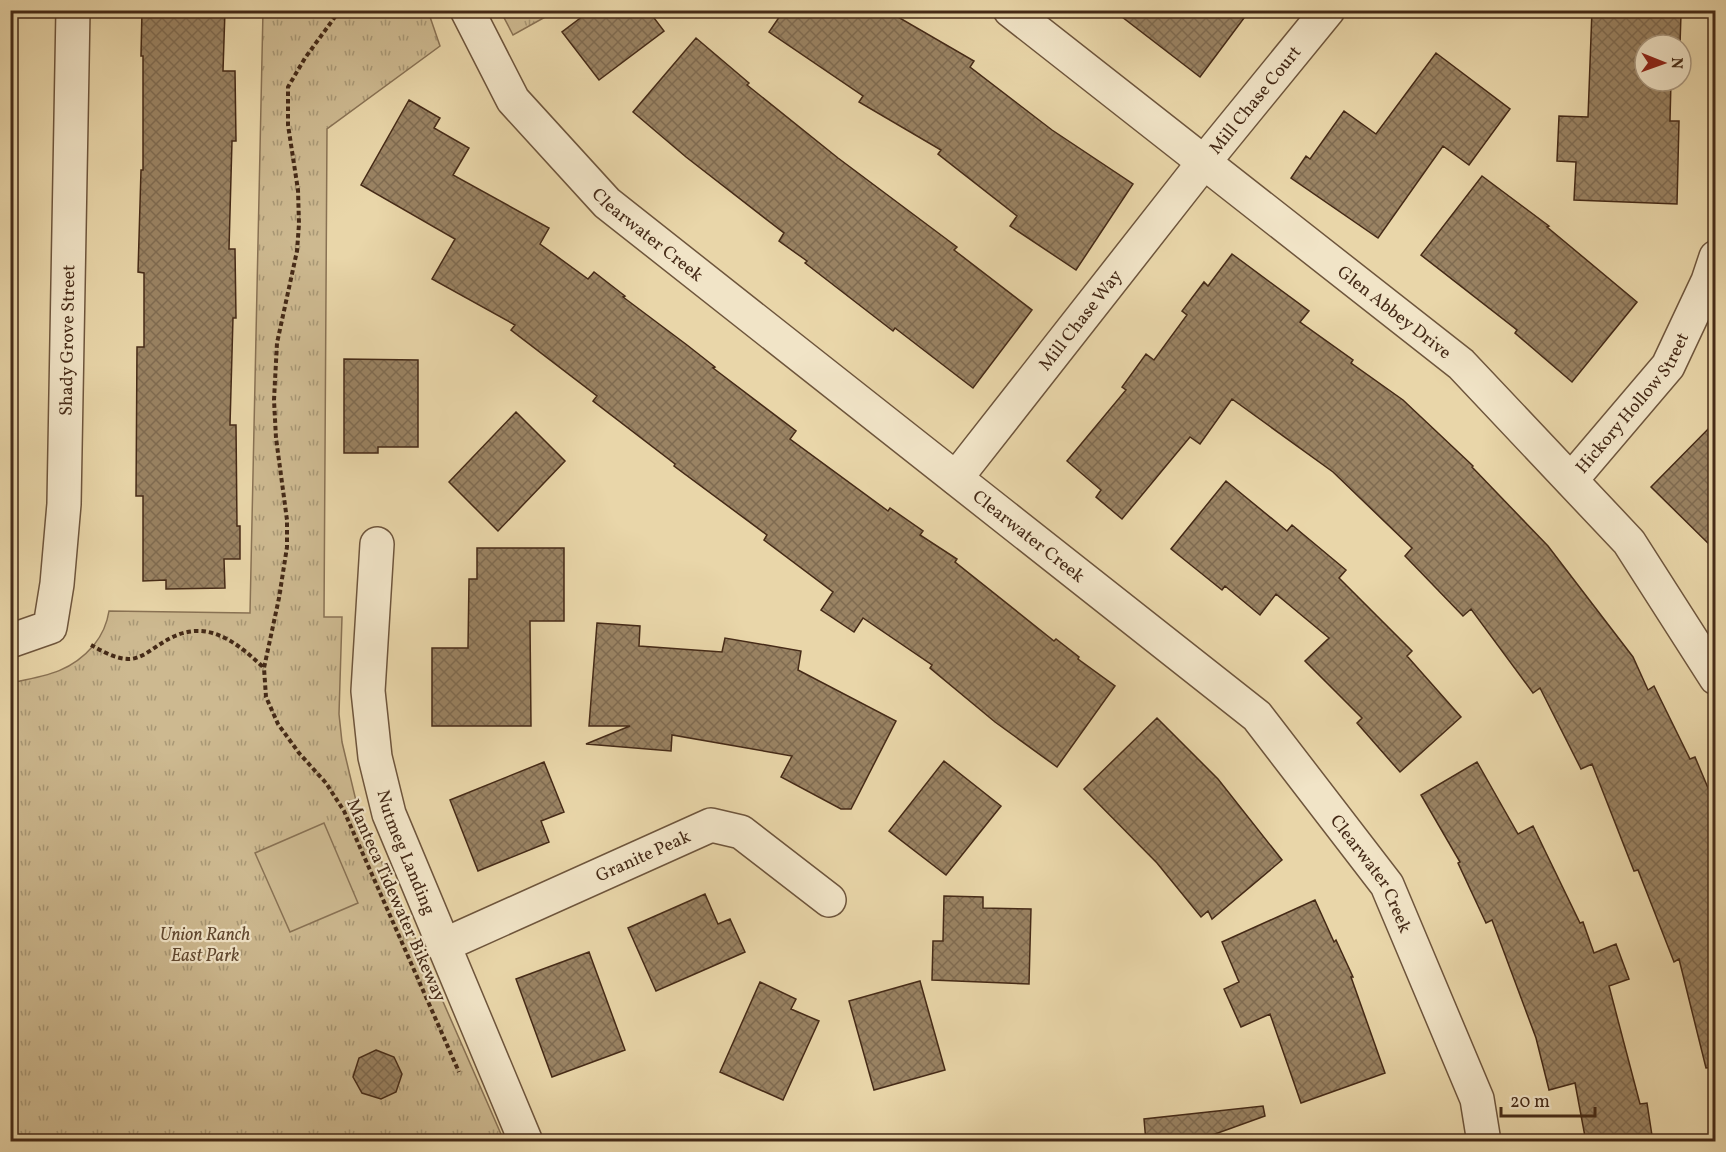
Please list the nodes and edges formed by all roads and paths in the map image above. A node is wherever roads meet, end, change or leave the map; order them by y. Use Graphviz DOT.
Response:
graph roads {
  1 [pos="73,10"];
  2 [pos="340,10"];
  3 [pos="467,10"];
  4 [pos="1010,10"];
  5 [pos="1328,10"];
  6 [pos="1204,162"];
  7 [pos="1716,257"];
  8 [pos="956,478"];
  9 [pos="1571,480"];
  10 [pos="378,543"];
  11 [pos="10,641"];
  12 [pos="91,645"];
  13 [pos="264,668"];
  14 [pos="1716,678"];
  15 [pos="829,900"];
  16 [pos="444,945"];
  17 [pos="461,1078"];
  18 [pos="526,1142"];
  19 [pos="1484,1142"];
  1 -- 11 [label="street, Shady Grove Street"];
  2 -- 13 [label="path, Manteca Tidewater Bikeway"];
  3 -- 8 [label="street, Clearwater Creek"];
  4 -- 6 [label="street, Glen Abbey Drive"];
  5 -- 6 [label="street, Mill Chase Court"];
  6 -- 8 [label="street, Mill Chase Way"];
  6 -- 9 [label="street, Glen Abbey Drive"];
  7 -- 9 [label="street, Hickory Hollow Street"];
  8 -- 19 [label="street, Clearwater Creek"];
  9 -- 14 [label="street, Glen Abbey Drive"];
  10 -- 16 [label="street, Nutmeg Landing"];
  12 -- 13 [label="path"];
  13 -- 17 [label="path, Manteca Tidewater Bikeway"];
  15 -- 16 [label="street, Granite Peak"];
  16 -- 18 [label="street, Nutmeg Landing"];
}
